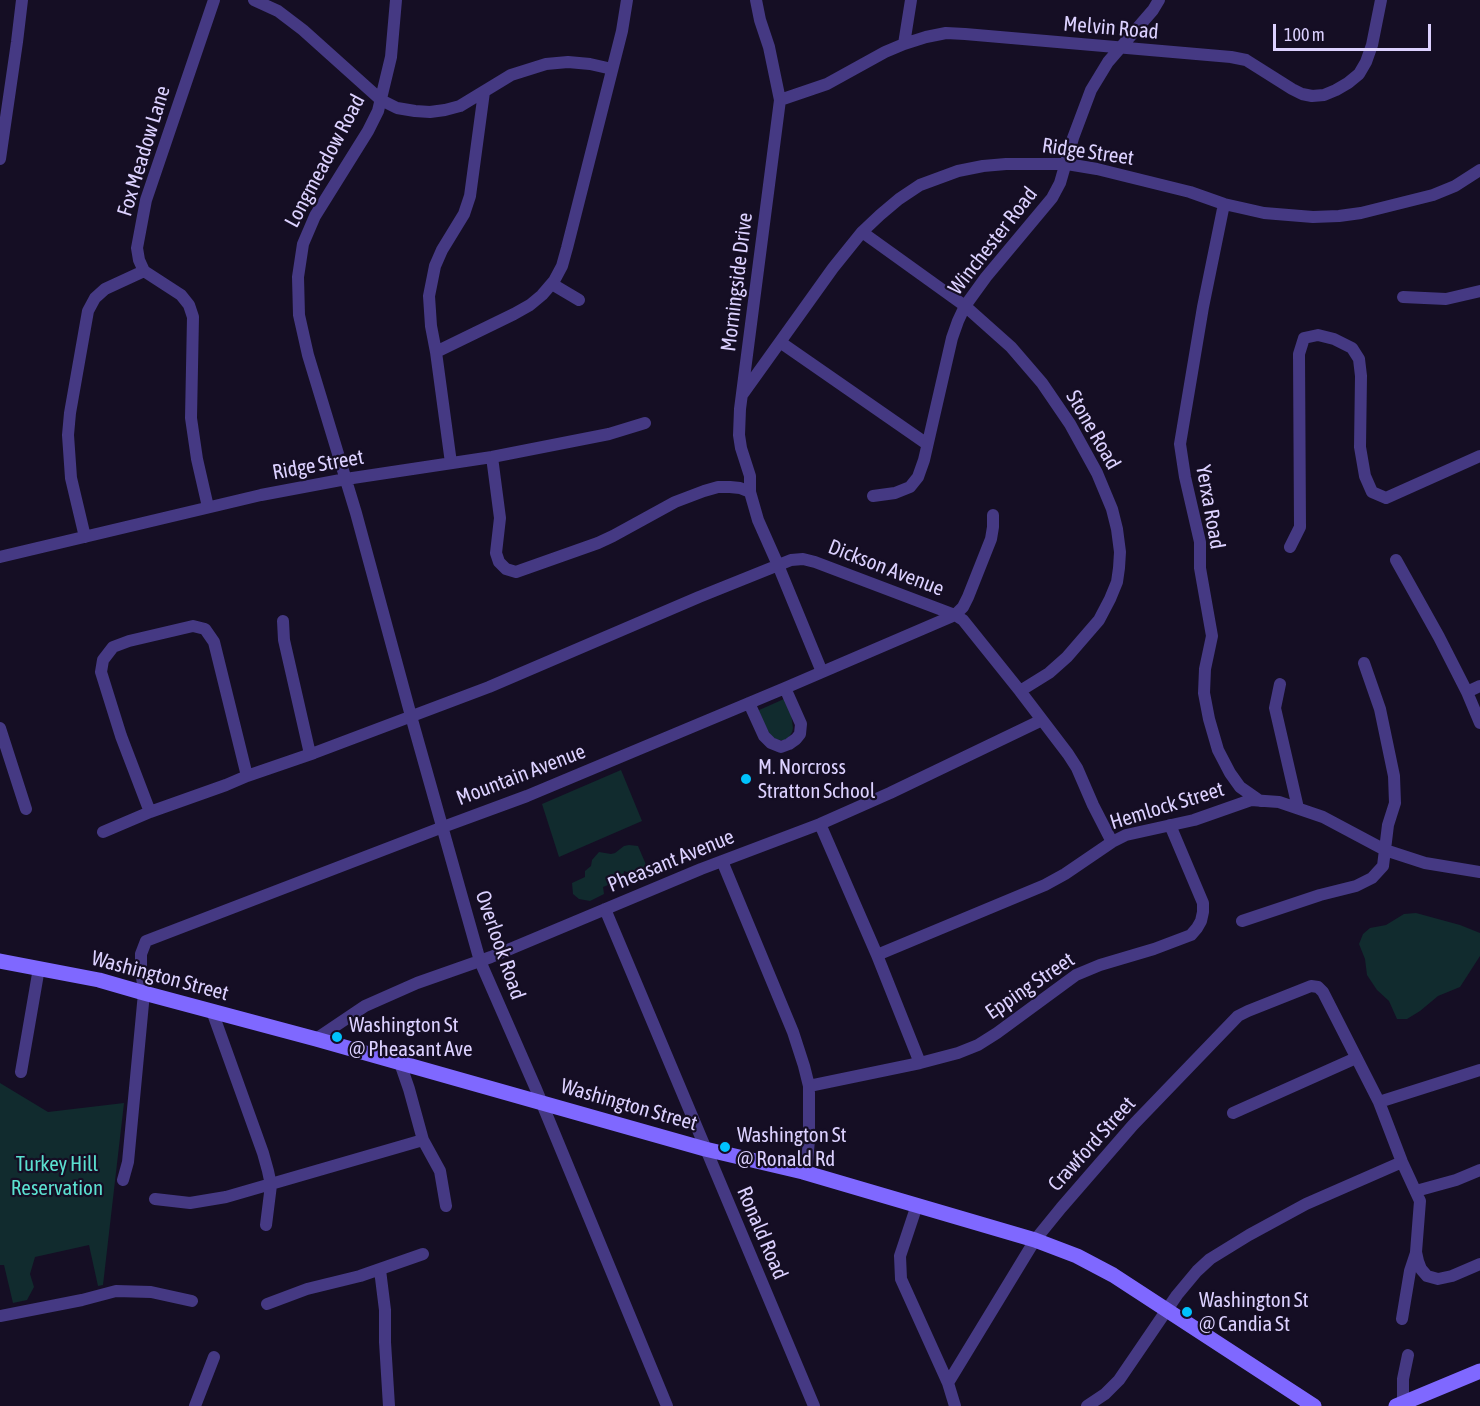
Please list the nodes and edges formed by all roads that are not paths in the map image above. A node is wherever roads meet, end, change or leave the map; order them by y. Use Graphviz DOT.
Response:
graph roads {
  1 [pos="22,0"];
  2 [pos="214,0"];
  3 [pos="254,0"];
  4 [pos="396,0"];
  5 [pos="627,0"];
  6 [pos="756,0"];
  7 [pos="911,0"];
  8 [pos="1159,0"];
  9 [pos="1382,0"];
  10 [pos="904,44"];
  11 [pos="1120,48"];
  12 [pos="612,69"];
  13 [pos="484,92"];
  14 [pos="381,100"];
  15 [pos="780,100"];
  16 [pos="0,159"];
  17 [pos="1067,164"];
  18 [pos="1480,170"];
  19 [pos="1224,204"];
  20 [pos="862,232"];
  21 [pos="144,271"];
  22 [pos="552,284"];
  23 [pos="1480,291"];
  24 [pos="1403,297"];
  25 [pos="579,300"];
  26 [pos="965,306"];
  27 [pos="780,342"];
  28 [pos="436,352"];
  29 [pos="742,395"];
  30 [pos="645,423"];
  31 [pos="927,444"];
  32 [pos="1480,456"];
  33 [pos="492,457"];
  34 [pos="451,463"];
  35 [pos="346,479"];
  36 [pos="750,492"];
  37 [pos="873,496"];
  38 [pos="208,507"];
  39 [pos="993,515"];
  40 [pos="85,537"];
  41 [pos="1290,547"];
  42 [pos="0,557"];
  43 [pos="1396,560"];
  44 [pos="778,565"];
  45 [pos="955,615"];
  46 [pos="283,621"];
  47 [pos="1364,663"];
  48 [pos="822,672"];
  49 [pos="1280,684"];
  50 [pos="1480,686"];
  51 [pos="785,688"];
  52 [pos="1020,691"];
  53 [pos="1467,692"];
  54 [pos="749,703"];
  55 [pos="411,716"];
  56 [pos="1042,720"];
  57 [pos="1480,723"];
  58 [pos="0,728"];
  59 [pos="310,754"];
  60 [pos="247,776"];
  61 [pos="1260,801"];
  62 [pos="1298,808"];
  63 [pos="27,809"];
  64 [pos="150,812"];
  65 [pos="820,824"];
  66 [pos="1170,825"];
  67 [pos="443,826"];
  68 [pos="103,832"];
  69 [pos="1112,842"];
  70 [pos="1385,850"];
  71 [pos="722,861"];
  72 [pos="1480,872"];
  73 [pos="605,909"];
  74 [pos="1242,921"];
  75 [pos="877,954"];
  76 [pos="0,961"];
  77 [pos="480,961"];
  78 [pos="39,968"];
  79 [pos="144,993"];
  80 [pos="212,1011"];
  81 [pos="316,1039"];
  82 [pos="1356,1058"];
  83 [pos="400,1063"];
  84 [pos="920,1063"];
  85 [pos="1480,1070"];
  86 [pos="21,1072"];
  87 [pos="809,1086"];
  88 [pos="1379,1102"];
  89 [pos="541,1103"];
  90 [pos="1233,1113"];
  91 [pos="423,1140"];
  92 [pos="705,1149"];
  93 [pos="1402,1162"];
  94 [pos="1480,1170"];
  95 [pos="806,1173"];
  96 [pos="123,1180"];
  97 [pos="271,1185"];
  98 [pos="1416,1191"];
  99 [pos="155,1199"];
  100 [pos="917,1205"];
  101 [pos="446,1206"];
  102 [pos="266,1225"];
  103 [pos="1035,1239"];
  104 [pos="1416,1252"];
  105 [pos="423,1254"];
  106 [pos="1480,1264"];
  107 [pos="380,1270"];
  108 [pos="192,1301"];
  109 [pos="267,1304"];
  110 [pos="1167,1309"];
  111 [pos="0,1316"];
  112 [pos="1402,1319"];
  113 [pos="1408,1355"];
  114 [pos="214,1357"];
  115 [pos="1480,1371"];
  116 [pos="948,1383"];
  117 [pos="1095,1404"];
  118 [pos="1400,1404"];
  119 [pos="195,1406"];
  120 [pos="389,1406"];
  121 [pos="668,1406"];
  122 [pos="814,1406"];
  123 [pos="955,1406"];
  124 [pos="1314,1406"];
  1 -- 16 [label="street"];
  2 -- 21 [label="street, Fox Meadow Lane"];
  3 -- 14 [label="street"];
  4 -- 14 [label="street, Longmeadow Road"];
  5 -- 12 [label="street"];
  6 -- 15 [label="street, Morningside Drive"];
  7 -- 10 [label="street"];
  8 -- 11 [label="street, Winchester Road"];
  9 -- 11 [label="street, Melvin Road"];
  10 -- 11 [label="street, Melvin Road"];
  10 -- 15 [label="street, Melvin Road"];
  11 -- 17 [label="street, Winchester Road"];
  12 -- 13 [label="street"];
  12 -- 22 [label="street"];
  13 -- 14 [label="street"];
  13 -- 28 [label="street"];
  14 -- 35 [label="street, Longmeadow Road"];
  15 -- 29 [label="street, Morningside Drive"];
  17 -- 19 [label="street, Ridge Street"];
  17 -- 20 [label="street, Ridge Street"];
  17 -- 26 [label="street, Winchester Road"];
  18 -- 19 [label="street, Ridge Street"];
  19 -- 61 [label="street, Yerxa Road"];
  20 -- 26 [label="street, Stone Road"];
  20 -- 27 [label="street, Ridge Street"];
  21 -- 38 [label="street"];
  21 -- 40 [label="street"];
  22 -- 25 [label="street"];
  22 -- 28 [label="street"];
  23 -- 24 [label="street"];
  26 -- 31 [label="street, Winchester Road"];
  26 -- 52 [label="street, Stone Road"];
  27 -- 29 [label="street, Ridge Street"];
  27 -- 31 [label="street"];
  28 -- 34 [label="street"];
  29 -- 36 [label="street, Morningside Drive"];
  30 -- 33 [label="street, Ridge Street"];
  31 -- 37 [label="street, Winchester Road"];
  32 -- 41 [label="street"];
  33 -- 34 [label="street, Ridge Street"];
  33 -- 36 [label="street"];
  34 -- 35 [label="street, Ridge Street"];
  35 -- 38 [label="street, Ridge Street"];
  35 -- 55 [label="street, Overlook Road"];
  36 -- 44 [label="street, Morningside Drive"];
  38 -- 40 [label="street, Ridge Street"];
  39 -- 45 [label="street"];
  40 -- 42 [label="street, Ridge Street"];
  43 -- 53 [label="street"];
  44 -- 45 [label="street, Dickson Avenue"];
  44 -- 48 [label="street, Morningside Drive"];
  44 -- 55 [label="street, Dickson Avenue"];
  45 -- 48 [label="street, Mountain Avenue"];
  45 -- 52 [label="street, Dickson Avenue"];
  46 -- 59 [label="street"];
  47 -- 70 [label="street"];
  48 -- 51 [label="street, Mountain Avenue"];
  49 -- 62 [label="street"];
  50 -- 53 [label="street"];
  51 -- 54 [label="street, Mountain Avenue"];
  51 -- 54 [label="street"];
  52 -- 56 [label="street, Dickson Avenue"];
  53 -- 57 [label="street"];
  54 -- 67 [label="street, Mountain Avenue"];
  55 -- 59 [label="street, Dickson Avenue"];
  55 -- 67 [label="street, Overlook Road"];
  56 -- 65 [label="street, Pheasant Avenue"];
  56 -- 69 [label="street, Dickson Avenue"];
  58 -- 63 [label="street"];
  59 -- 60 [label="street, Dickson Avenue"];
  60 -- 64 [label="street, Dickson Avenue"];
  60 -- 64 [label="street"];
  61 -- 62 [label="street, Hemlock Street"];
  61 -- 66 [label="street, Hemlock Street"];
  62 -- 70 [label="street, Hemlock Street"];
  64 -- 68 [label="street, Dickson Avenue"];
  65 -- 71 [label="street, Pheasant Avenue"];
  65 -- 75 [label="street"];
  66 -- 69 [label="street, Hemlock Street"];
  66 -- 84 [label="street, Epping Street"];
  67 -- 77 [label="street, Overlook Road"];
  67 -- 79 [label="street, Mountain Avenue"];
  69 -- 75 [label="street, Hemlock Street"];
  70 -- 72 [label="street, Hemlock Street"];
  70 -- 74 [label="street"];
  71 -- 73 [label="street, Pheasant Avenue"];
  71 -- 87 [label="street"];
  73 -- 77 [label="street, Pheasant Avenue"];
  73 -- 92 [label="street, Ronald Road"];
  75 -- 84 [label="street"];
  76 -- 78 [label="street, Washington Street"];
  77 -- 81 [label="street, Pheasant Avenue"];
  77 -- 89 [label="street, Overlook Road"];
  78 -- 79 [label="street, Washington Street"];
  78 -- 86 [label="street"];
  79 -- 80 [label="street, Washington Street"];
  79 -- 96 [label="street"];
  80 -- 81 [label="street, Washington Street"];
  80 -- 97 [label="street"];
  81 -- 83 [label="street, Washington Street"];
  82 -- 88 [label="street"];
  82 -- 90 [label="street"];
  82 -- 103 [label="street, Crawford Street"];
  83 -- 89 [label="street, Washington Street"];
  83 -- 91 [label="street"];
  84 -- 87 [label="street, Epping Street"];
  85 -- 88 [label="street"];
  87 -- 95 [label="street"];
  88 -- 93 [label="street"];
  89 -- 92 [label="street, Washington Street"];
  89 -- 121 [label="street, Overlook Road"];
  91 -- 97 [label="street"];
  91 -- 101 [label="street"];
  92 -- 95 [label="street, Washington Street"];
  92 -- 122 [label="street, Ronald Road"];
  93 -- 98 [label="street"];
  93 -- 110 [label="street"];
  94 -- 98 [label="street"];
  95 -- 100 [label="street, Washington Street"];
  97 -- 99 [label="street"];
  97 -- 102 [label="street"];
  98 -- 104 [label="street"];
  100 -- 103 [label="street, Washington Street"];
  100 -- 116 [label="street"];
  103 -- 110 [label="street, Washington Street"];
  103 -- 116 [label="street, Crawford Street"];
  104 -- 106 [label="street"];
  104 -- 112 [label="street"];
  105 -- 107 [label="street"];
  107 -- 109 [label="street"];
  107 -- 120 [label="street"];
  108 -- 111 [label="street"];
  110 -- 117 [label="street"];
  110 -- 124 [label="street, Washington Street"];
  113 -- 118 [label="street"];
  114 -- 119 [label="street"];
  115 -- 118 [label="street"];
  116 -- 123 [label="street"];
}
